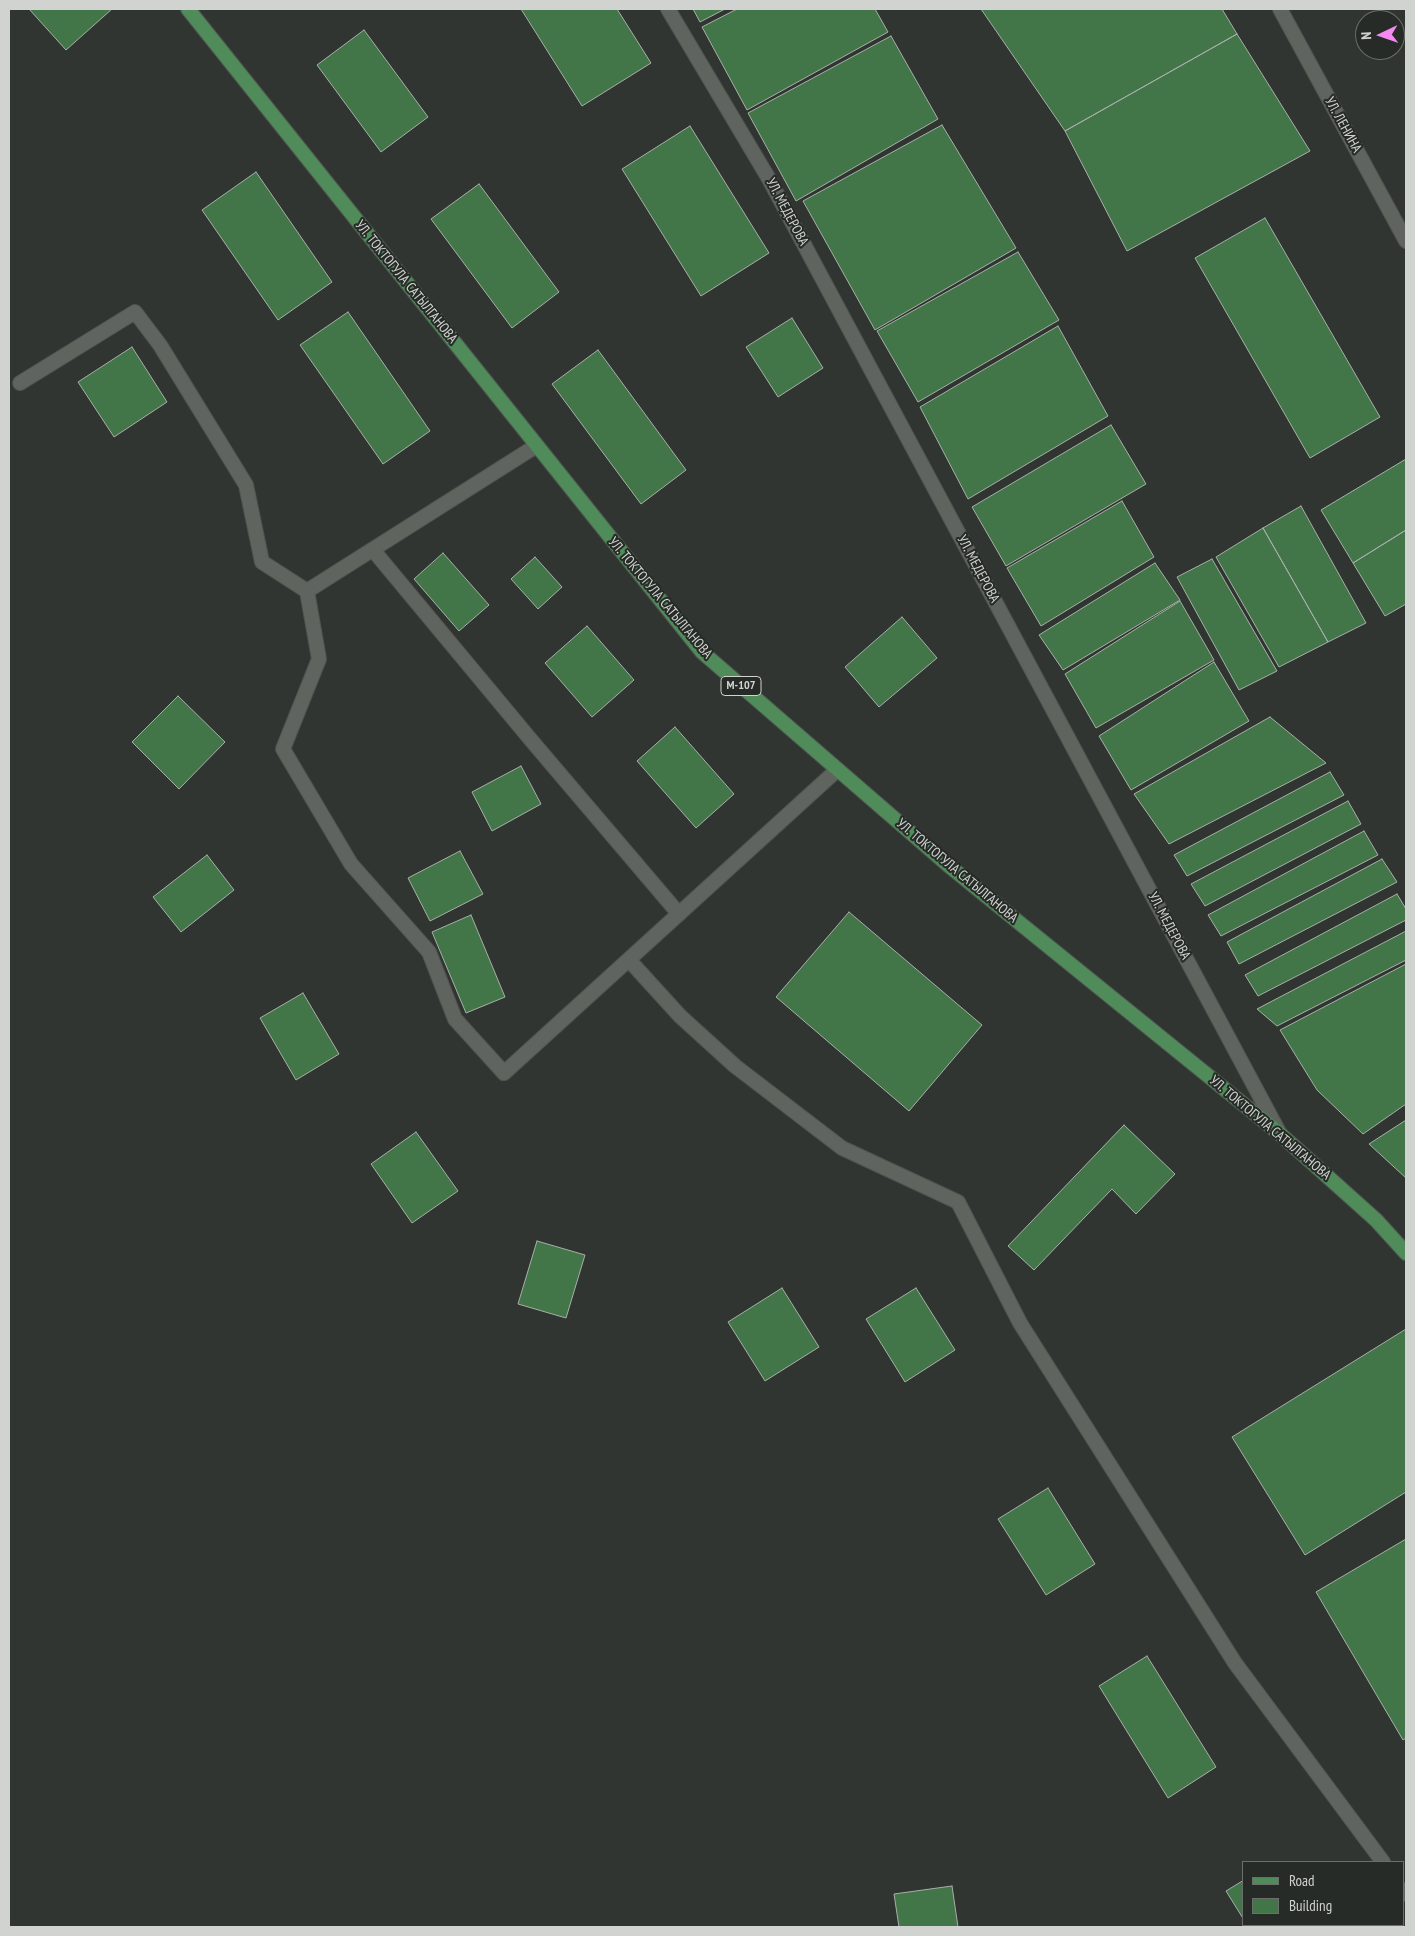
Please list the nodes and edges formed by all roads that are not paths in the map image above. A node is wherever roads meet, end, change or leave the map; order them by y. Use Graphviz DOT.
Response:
graph roads {
  1 [pos="188,9"];
  2 [pos="668,9"];
  3 [pos="1280,9"];
  4 [pos="1406,241"];
  5 [pos="20,383"];
  6 [pos="536,446"];
  7 [pos="373,550"];
  8 [pos="307,591"];
  9 [pos="837,770"];
  10 [pos="679,914"];
  11 [pos="629,960"];
  12 [pos="1280,1134"];
  13 [pos="1406,1253"];
  14 [pos="1382,1861"];
  1 -- 6 [label="main road, УЛ. ТОКТОГУЛА САТЫЛГАНОВА / М-107"];
  2 -- 12 [label="street, УЛ. МЕДЕРОВА"];
  3 -- 4 [label="street, УЛ. ЛЕНИНА"];
  5 -- 8 [label="street"];
  6 -- 7 [label="street"];
  6 -- 9 [label="main road, УЛ. ТОКТОГУЛА САТЫЛГАНОВА / М-107"];
  7 -- 8 [label="street"];
  7 -- 10 [label="street"];
  8 -- 11 [label="street"];
  9 -- 10 [label="street"];
  9 -- 12 [label="main road, УЛ. ТОКТОГУЛА САТЫЛГАНОВА / М-107"];
  10 -- 11 [label="street"];
  11 -- 14 [label="street"];
  12 -- 13 [label="main road, УЛ. ТОКТОГУЛА САТЫЛГАНОВА / М-107"];
}
